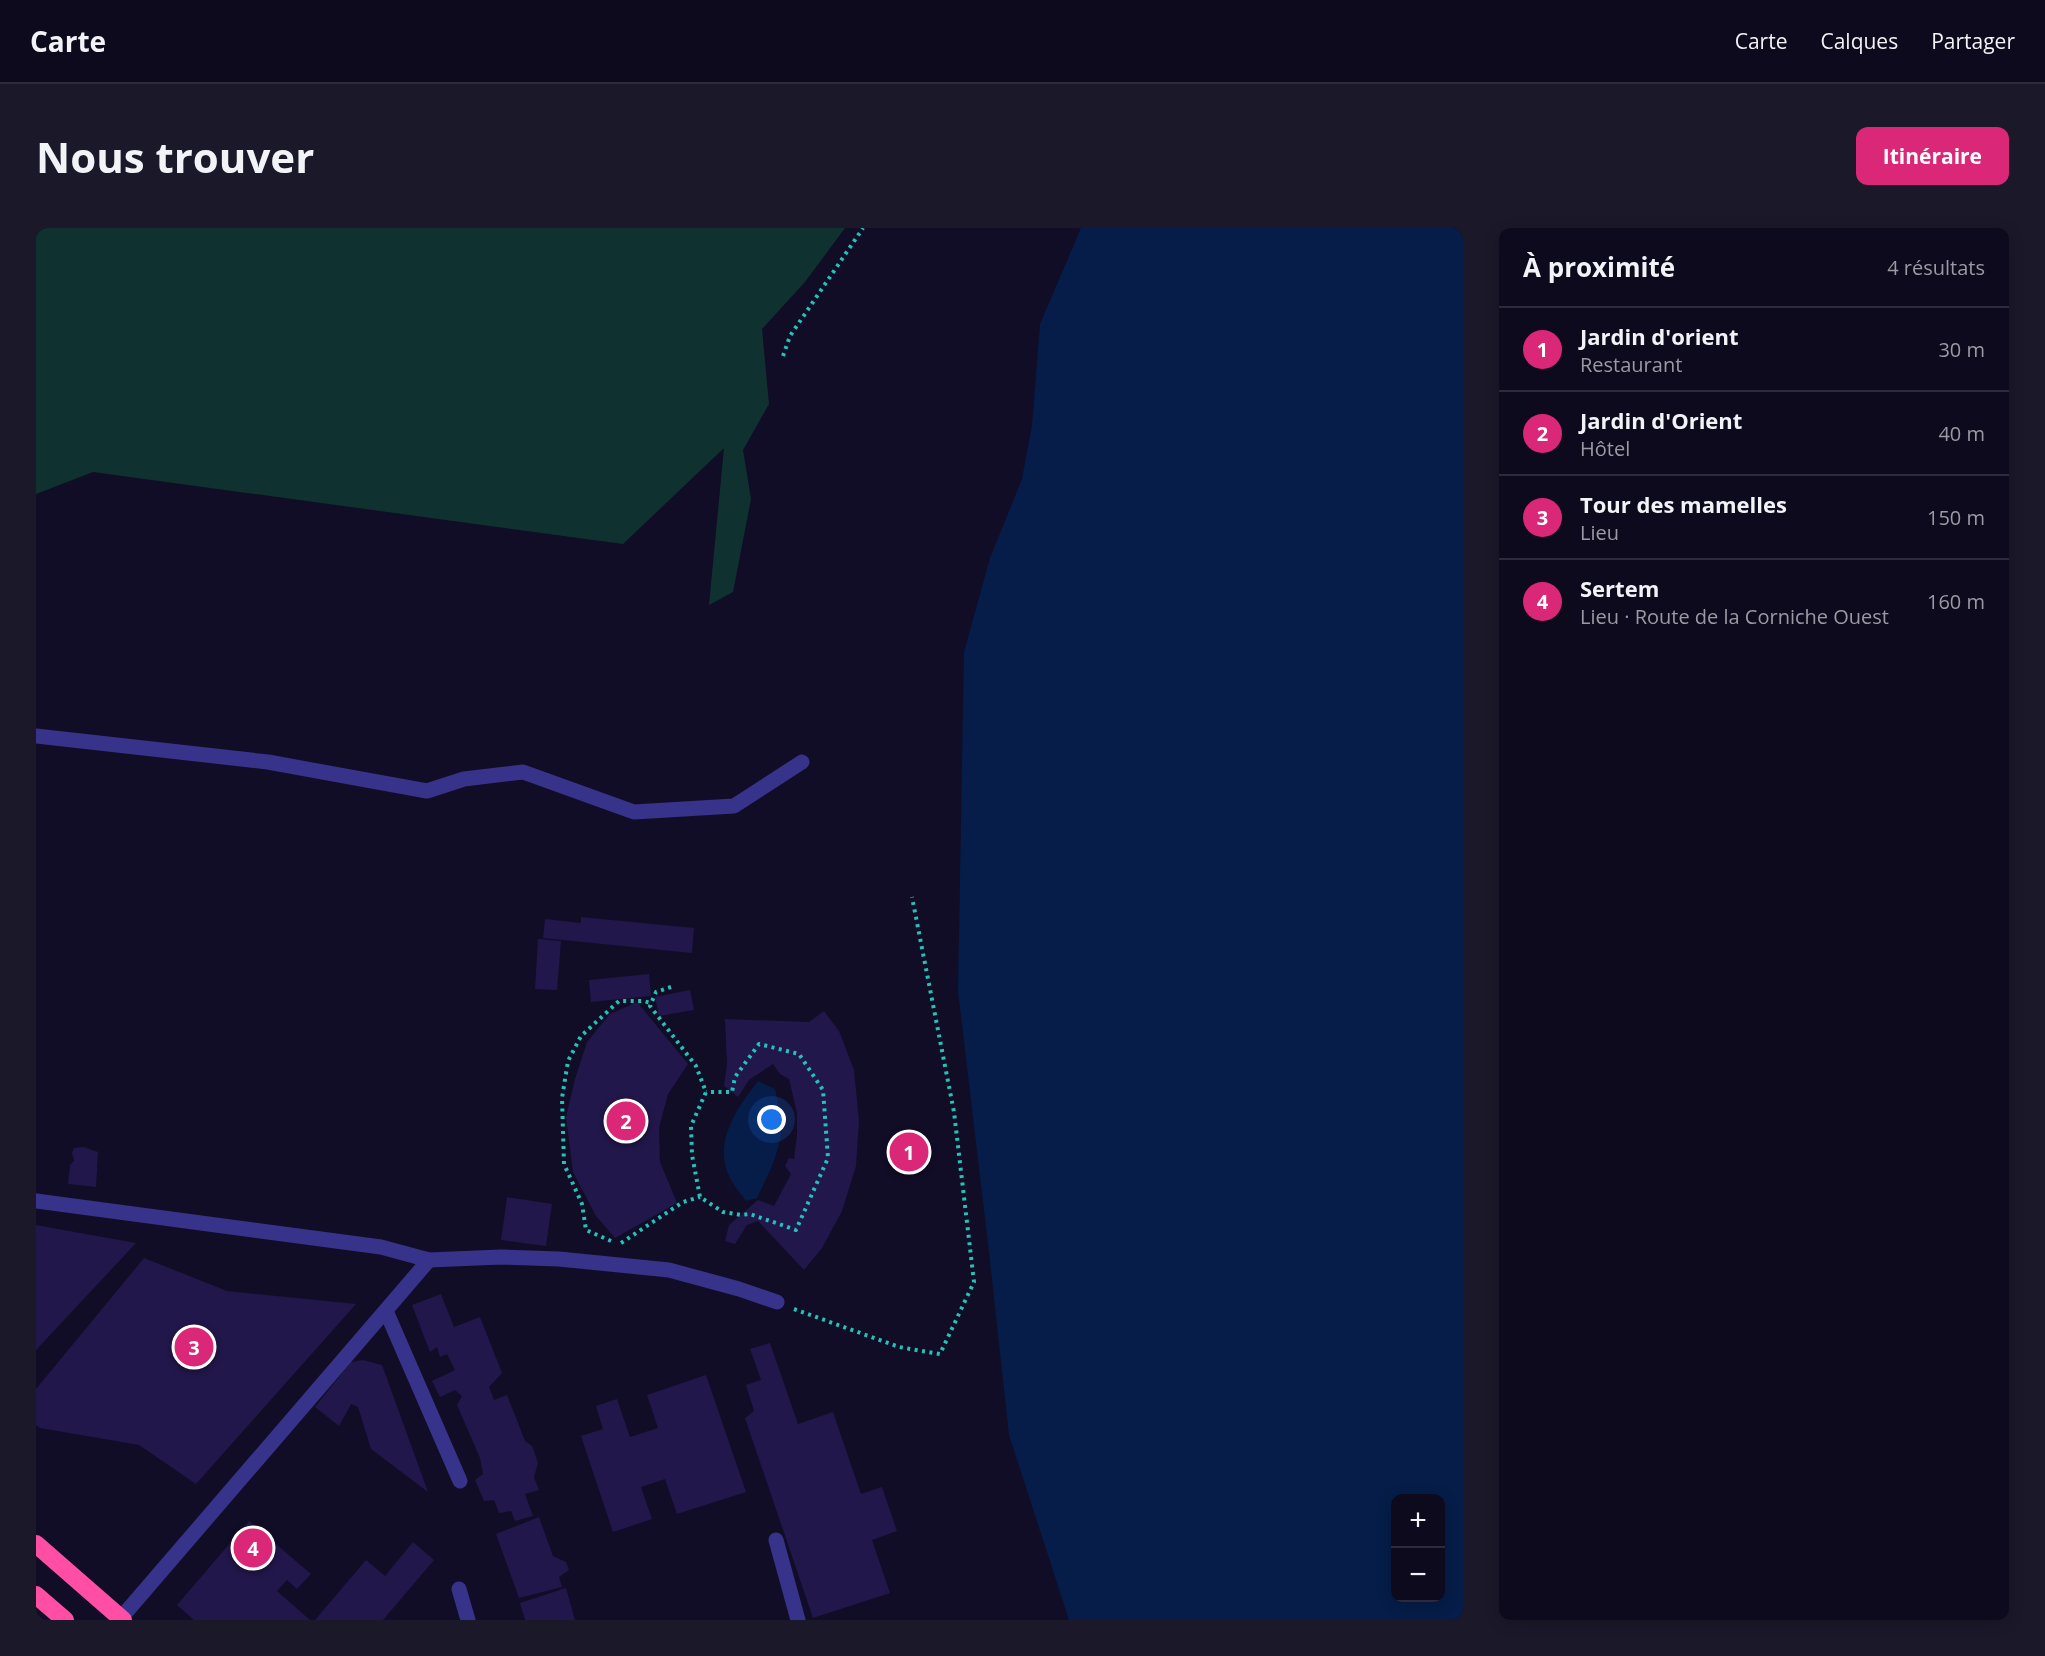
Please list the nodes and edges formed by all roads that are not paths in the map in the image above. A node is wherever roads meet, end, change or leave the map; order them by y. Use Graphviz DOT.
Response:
graph roads {
  1 [pos="36,736"];
  2 [pos="802,762"];
  3 [pos="36,1201"];
  4 [pos="429,1260"];
  5 [pos="777,1302"];
  6 [pos="386,1311"];
  7 [pos="460,1481"];
  8 [pos="776,1540"];
  9 [pos="36,1544"];
  10 [pos="459,1590"];
  11 [pos="36,1595"];
  12 [pos="122,1619"];
  13 [pos="65,1620"];
  14 [pos="468,1620"];
  15 [pos="798,1620"];
  1 -- 2 [label="street"];
  3 -- 4 [label="street"];
  4 -- 5 [label="street"];
  4 -- 6 [label="street"];
  6 -- 7 [label="street"];
  6 -- 12 [label="street"];
  8 -- 15 [label="street"];
  9 -- 12 [label="highway"];
  10 -- 14 [label="street"];
  11 -- 13 [label="highway"];
}
